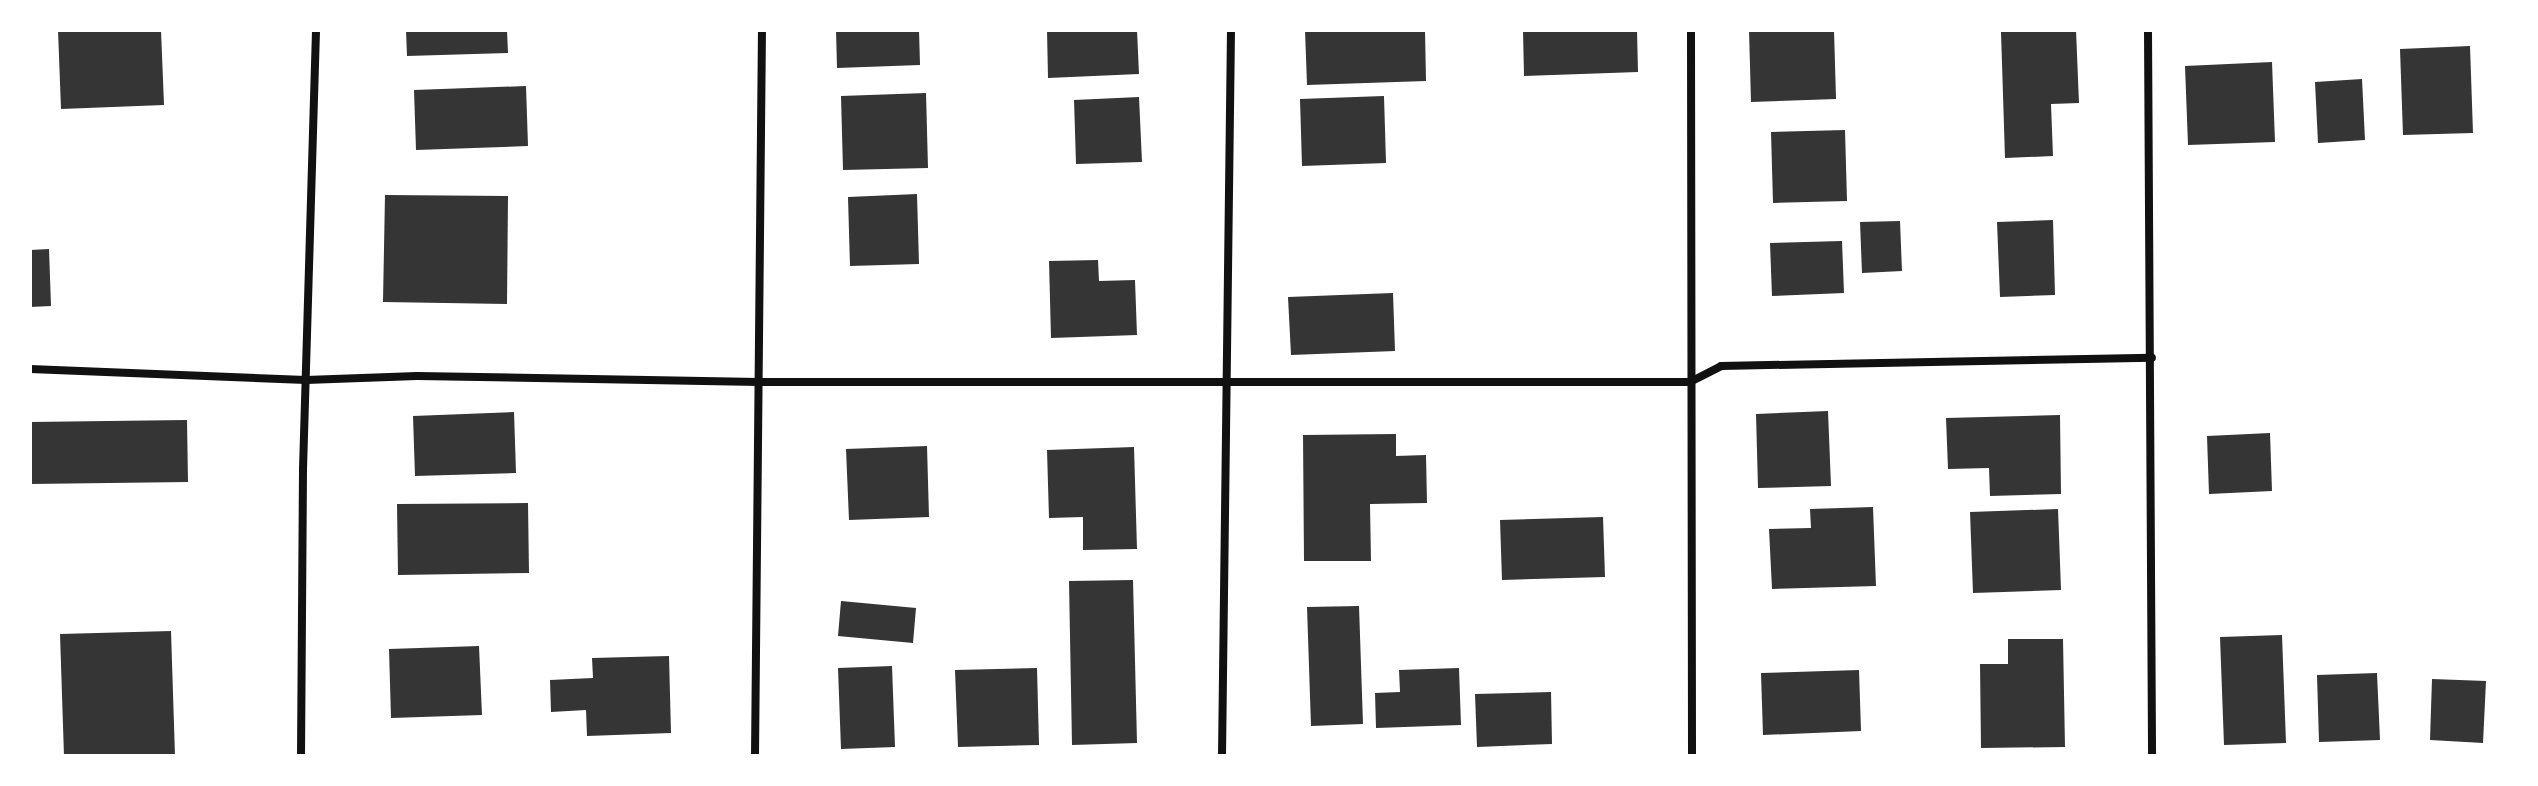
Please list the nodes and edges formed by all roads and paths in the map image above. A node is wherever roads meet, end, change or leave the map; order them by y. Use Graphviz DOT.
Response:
graph roads {
  1 [pos="316,30"];
  2 [pos="762,30"];
  3 [pos="1231,30"];
  4 [pos="1691,30"];
  5 [pos="2148,30"];
  6 [pos="2152,358"];
  7 [pos="30,369"];
  8 [pos="306,380"];
  9 [pos="759,382"];
  10 [pos="1690,382"];
  11 [pos="1228,384"];
  12 [pos="301,756"];
  13 [pos="755,756"];
  14 [pos="1222,756"];
  15 [pos="1692,756"];
  16 [pos="2152,756"];
  1 -- 8 [label="street"];
  2 -- 9 [label="street"];
  3 -- 11 [label="street"];
  4 -- 10 [label="street"];
  5 -- 6 [label="street"];
  6 -- 10 [label="street"];
  6 -- 16 [label="street"];
  7 -- 8 [label="street"];
  8 -- 9 [label="street"];
  8 -- 12 [label="street"];
  9 -- 11 [label="street"];
  9 -- 13 [label="street"];
  10 -- 11 [label="street"];
  10 -- 15 [label="street"];
  11 -- 14 [label="street"];
}
